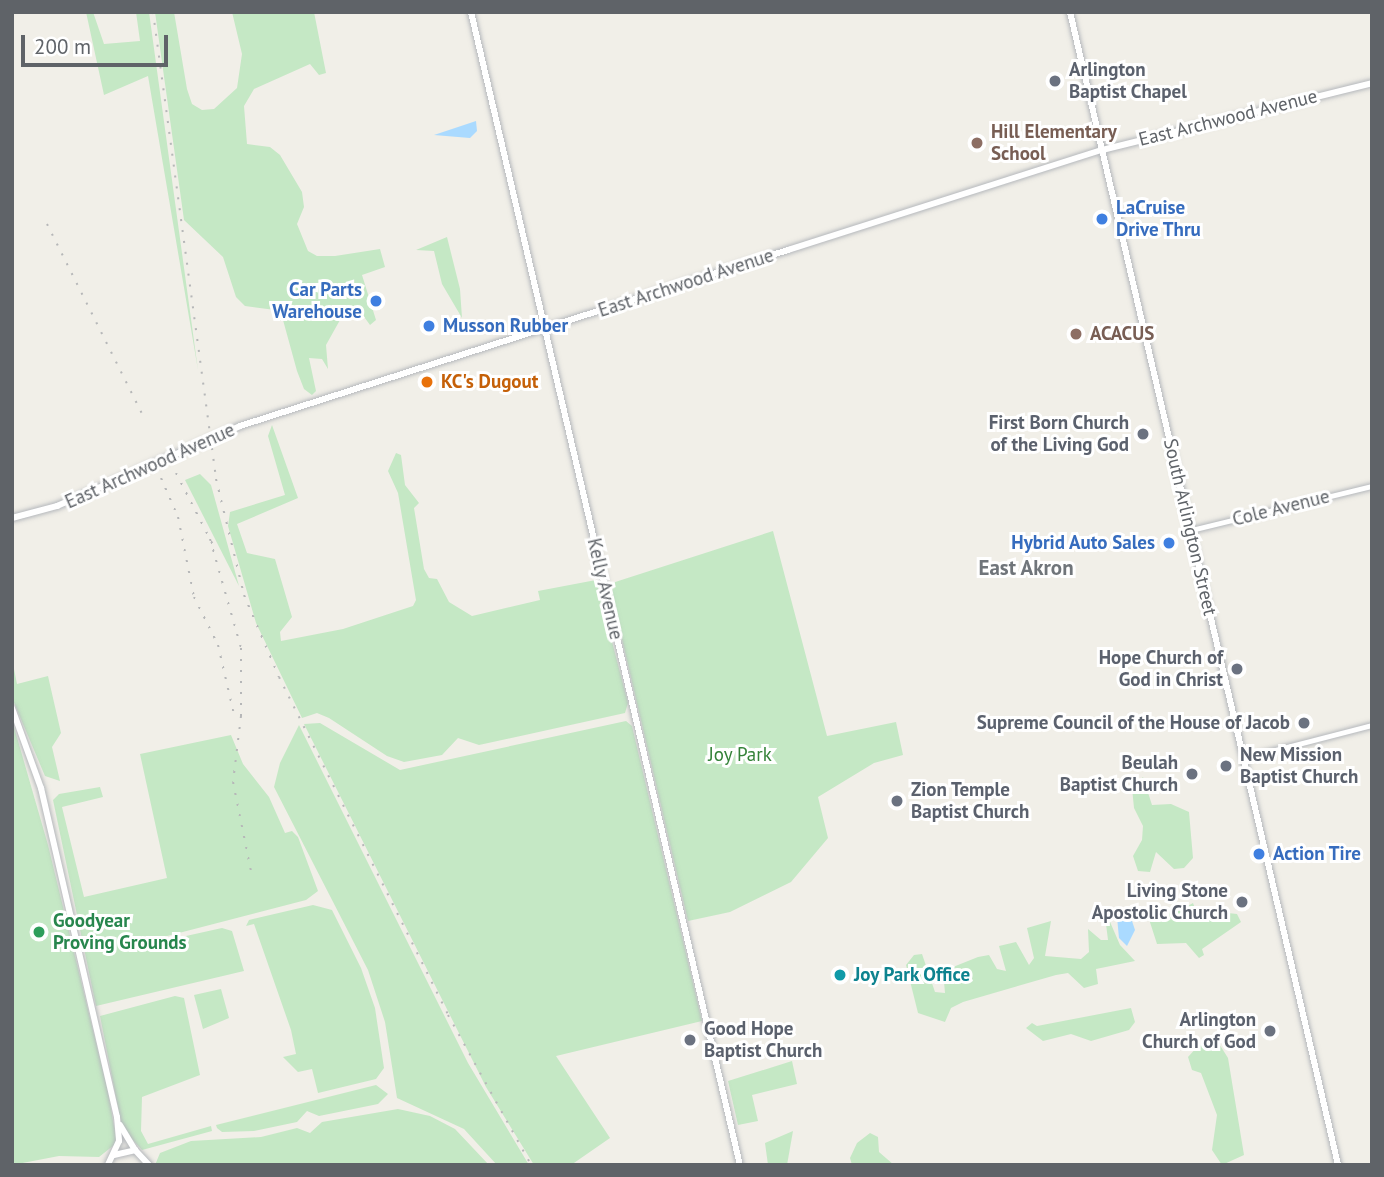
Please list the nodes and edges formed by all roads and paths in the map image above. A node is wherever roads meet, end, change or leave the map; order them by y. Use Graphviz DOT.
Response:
graph roads {
  1 [pos="471,12"];
  2 [pos="1070,12"];
  3 [pos="1372,83"];
  4 [pos="1102,150"];
  5 [pos="545,328"];
  6 [pos="1372,486"];
  7 [pos="12,518"];
  8 [pos="1191,530"];
  9 [pos="12,708"];
  10 [pos="1372,725"];
  11 [pos="1244,758"];
  12 [pos="117,1117"];
  13 [pos="135,1150"];
  14 [pos="113,1156"];
  15 [pos="108,1165"];
  16 [pos="149,1165"];
  17 [pos="740,1165"];
  18 [pos="1338,1165"];
  1 -- 5 [label="main road, Kelly Avenue"];
  2 -- 4 [label="main road, South Arlington Street"];
  3 -- 4 [label="main road, East Archwood Avenue"];
  4 -- 5 [label="main road, East Archwood Avenue"];
  4 -- 8 [label="main road, South Arlington Street"];
  5 -- 7 [label="main road, East Archwood Avenue"];
  5 -- 17 [label="main road, Kelly Avenue"];
  6 -- 8 [label="street, Cole Avenue"];
  8 -- 11 [label="main road, South Arlington Street"];
  9 -- 12 [label="main road"];
  10 -- 11 [label="street"];
  11 -- 18 [label="main road, South Arlington Street"];
  12 -- 13 [label="main road"];
  12 -- 14 [label="main road"];
  13 -- 14 [label="main road"];
  13 -- 16 [label="main road"];
  14 -- 15 [label="main road"];
}
